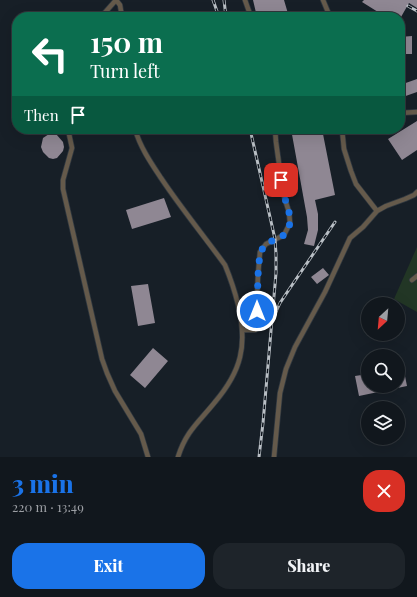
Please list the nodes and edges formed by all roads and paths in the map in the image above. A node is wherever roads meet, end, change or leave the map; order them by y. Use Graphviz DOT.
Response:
graph roads {
  1 [pos="116,0"];
  2 [pos="245,0"];
  3 [pos="323,0"];
  4 [pos="105,12"];
  5 [pos="121,12"];
  6 [pos="249,12"];
  7 [pos="328,12"];
  8 [pos="417,112"];
  9 [pos="405,113"];
  10 [pos="69,134"];
  11 [pos="137,134"];
  12 [pos="275,134"];
  13 [pos="342,134"];
  14 [pos="417,192"];
  15 [pos="377,211"];
  16 [pos="417,276"];
  17 [pos="412,280"];
  18 [pos="242,330"];
  19 [pos="148,457"];
  20 [pos="178,457"];
  21 [pos="274,457"];
  1 -- 4 [label="street"];
  1 -- 5 [label="street"];
  2 -- 6 [label="street"];
  3 -- 7 [label="street"];
  8 -- 9 [label="street"];
  10 -- 19 [label="street"];
  11 -- 18 [label="street"];
  12 -- 18 [label="street"];
  13 -- 15 [label="street"];
  14 -- 15 [label="street"];
  15 -- 21 [label="street"];
  16 -- 17 [label="street"];
  18 -- 20 [label="street"];
}
